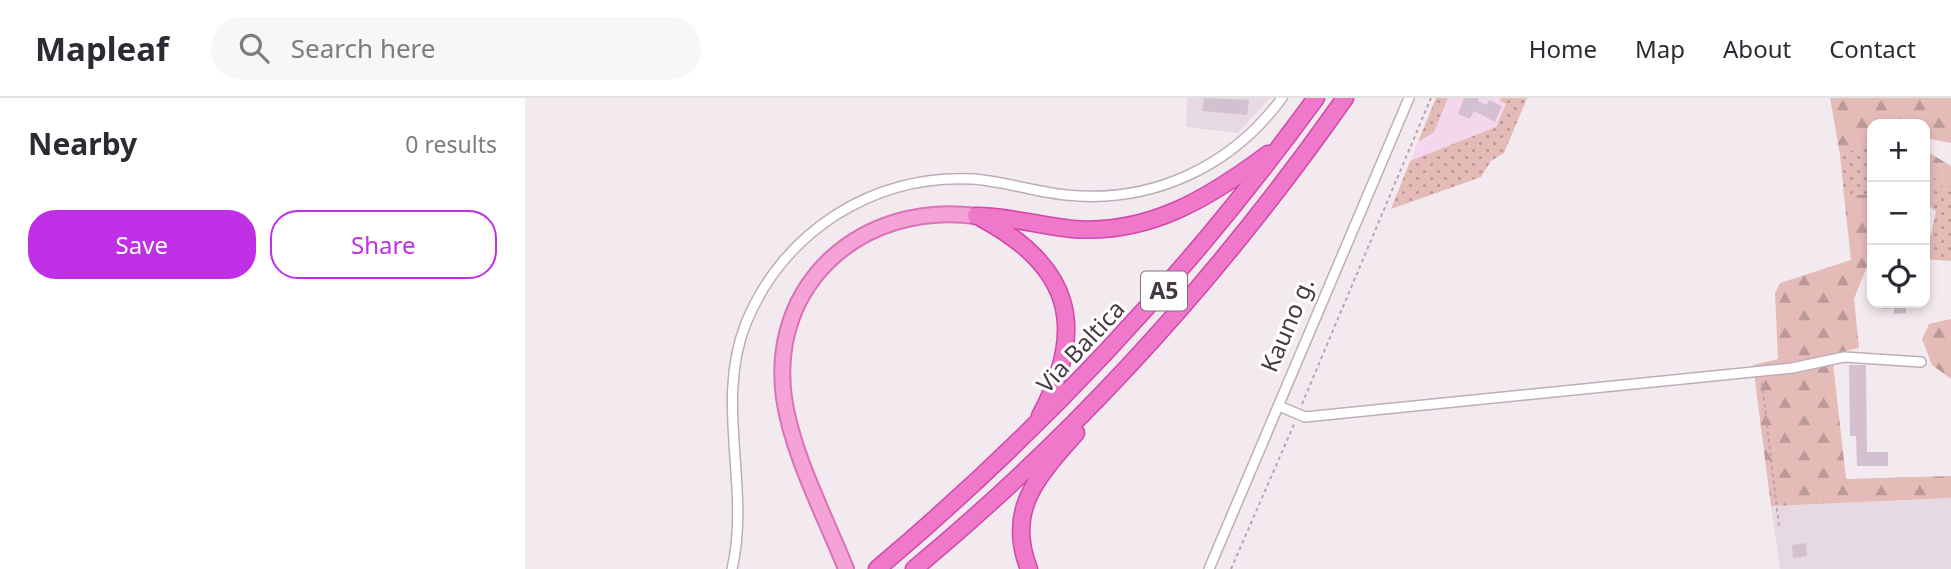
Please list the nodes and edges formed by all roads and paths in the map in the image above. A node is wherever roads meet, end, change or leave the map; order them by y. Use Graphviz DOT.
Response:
graph roads {
  1 [pos="1282,98"];
  2 [pos="1316,98"];
  3 [pos="1345,98"];
  4 [pos="1409,98"];
  5 [pos="1431,98"];
  6 [pos="1283,143"];
  7 [pos="976,215"];
  8 [pos="1140,353"];
  9 [pos="1921,362"];
  10 [pos="1760,371"];
  11 [pos="1279,406"];
  12 [pos="1298,414"];
  13 [pos="1033,429"];
  14 [pos="1779,526"];
  15 [pos="844,564"];
  16 [pos="732,569"];
  17 [pos="877,569"];
  18 [pos="914,569"];
  19 [pos="1029,569"];
  20 [pos="1209,569"];
  21 [pos="1231,569"];
  1 -- 16 [label="street"];
  2 -- 6 [label="highway, Via Baltica / A5"];
  3 -- 8 [label="highway, Via Baltica / A5"];
  4 -- 11 [label="street, Kauno g."];
  5 -- 12 [label="path"];
  6 -- 7 [label="highway"];
  6 -- 13 [label="highway, Via Baltica / A5"];
  7 -- 13 [label="highway"];
  7 -- 15 [label="main road"];
  8 -- 18 [label="highway, Via Baltica / A5"];
  8 -- 19 [label="highway"];
  9 -- 10 [label="street"];
  10 -- 12 [label="street"];
  10 -- 14 [label="path"];
  11 -- 12 [label="street"];
  11 -- 20 [label="street, Kauno g."];
  12 -- 21 [label="path"];
  13 -- 17 [label="highway, Via Baltica / A5"];
}
